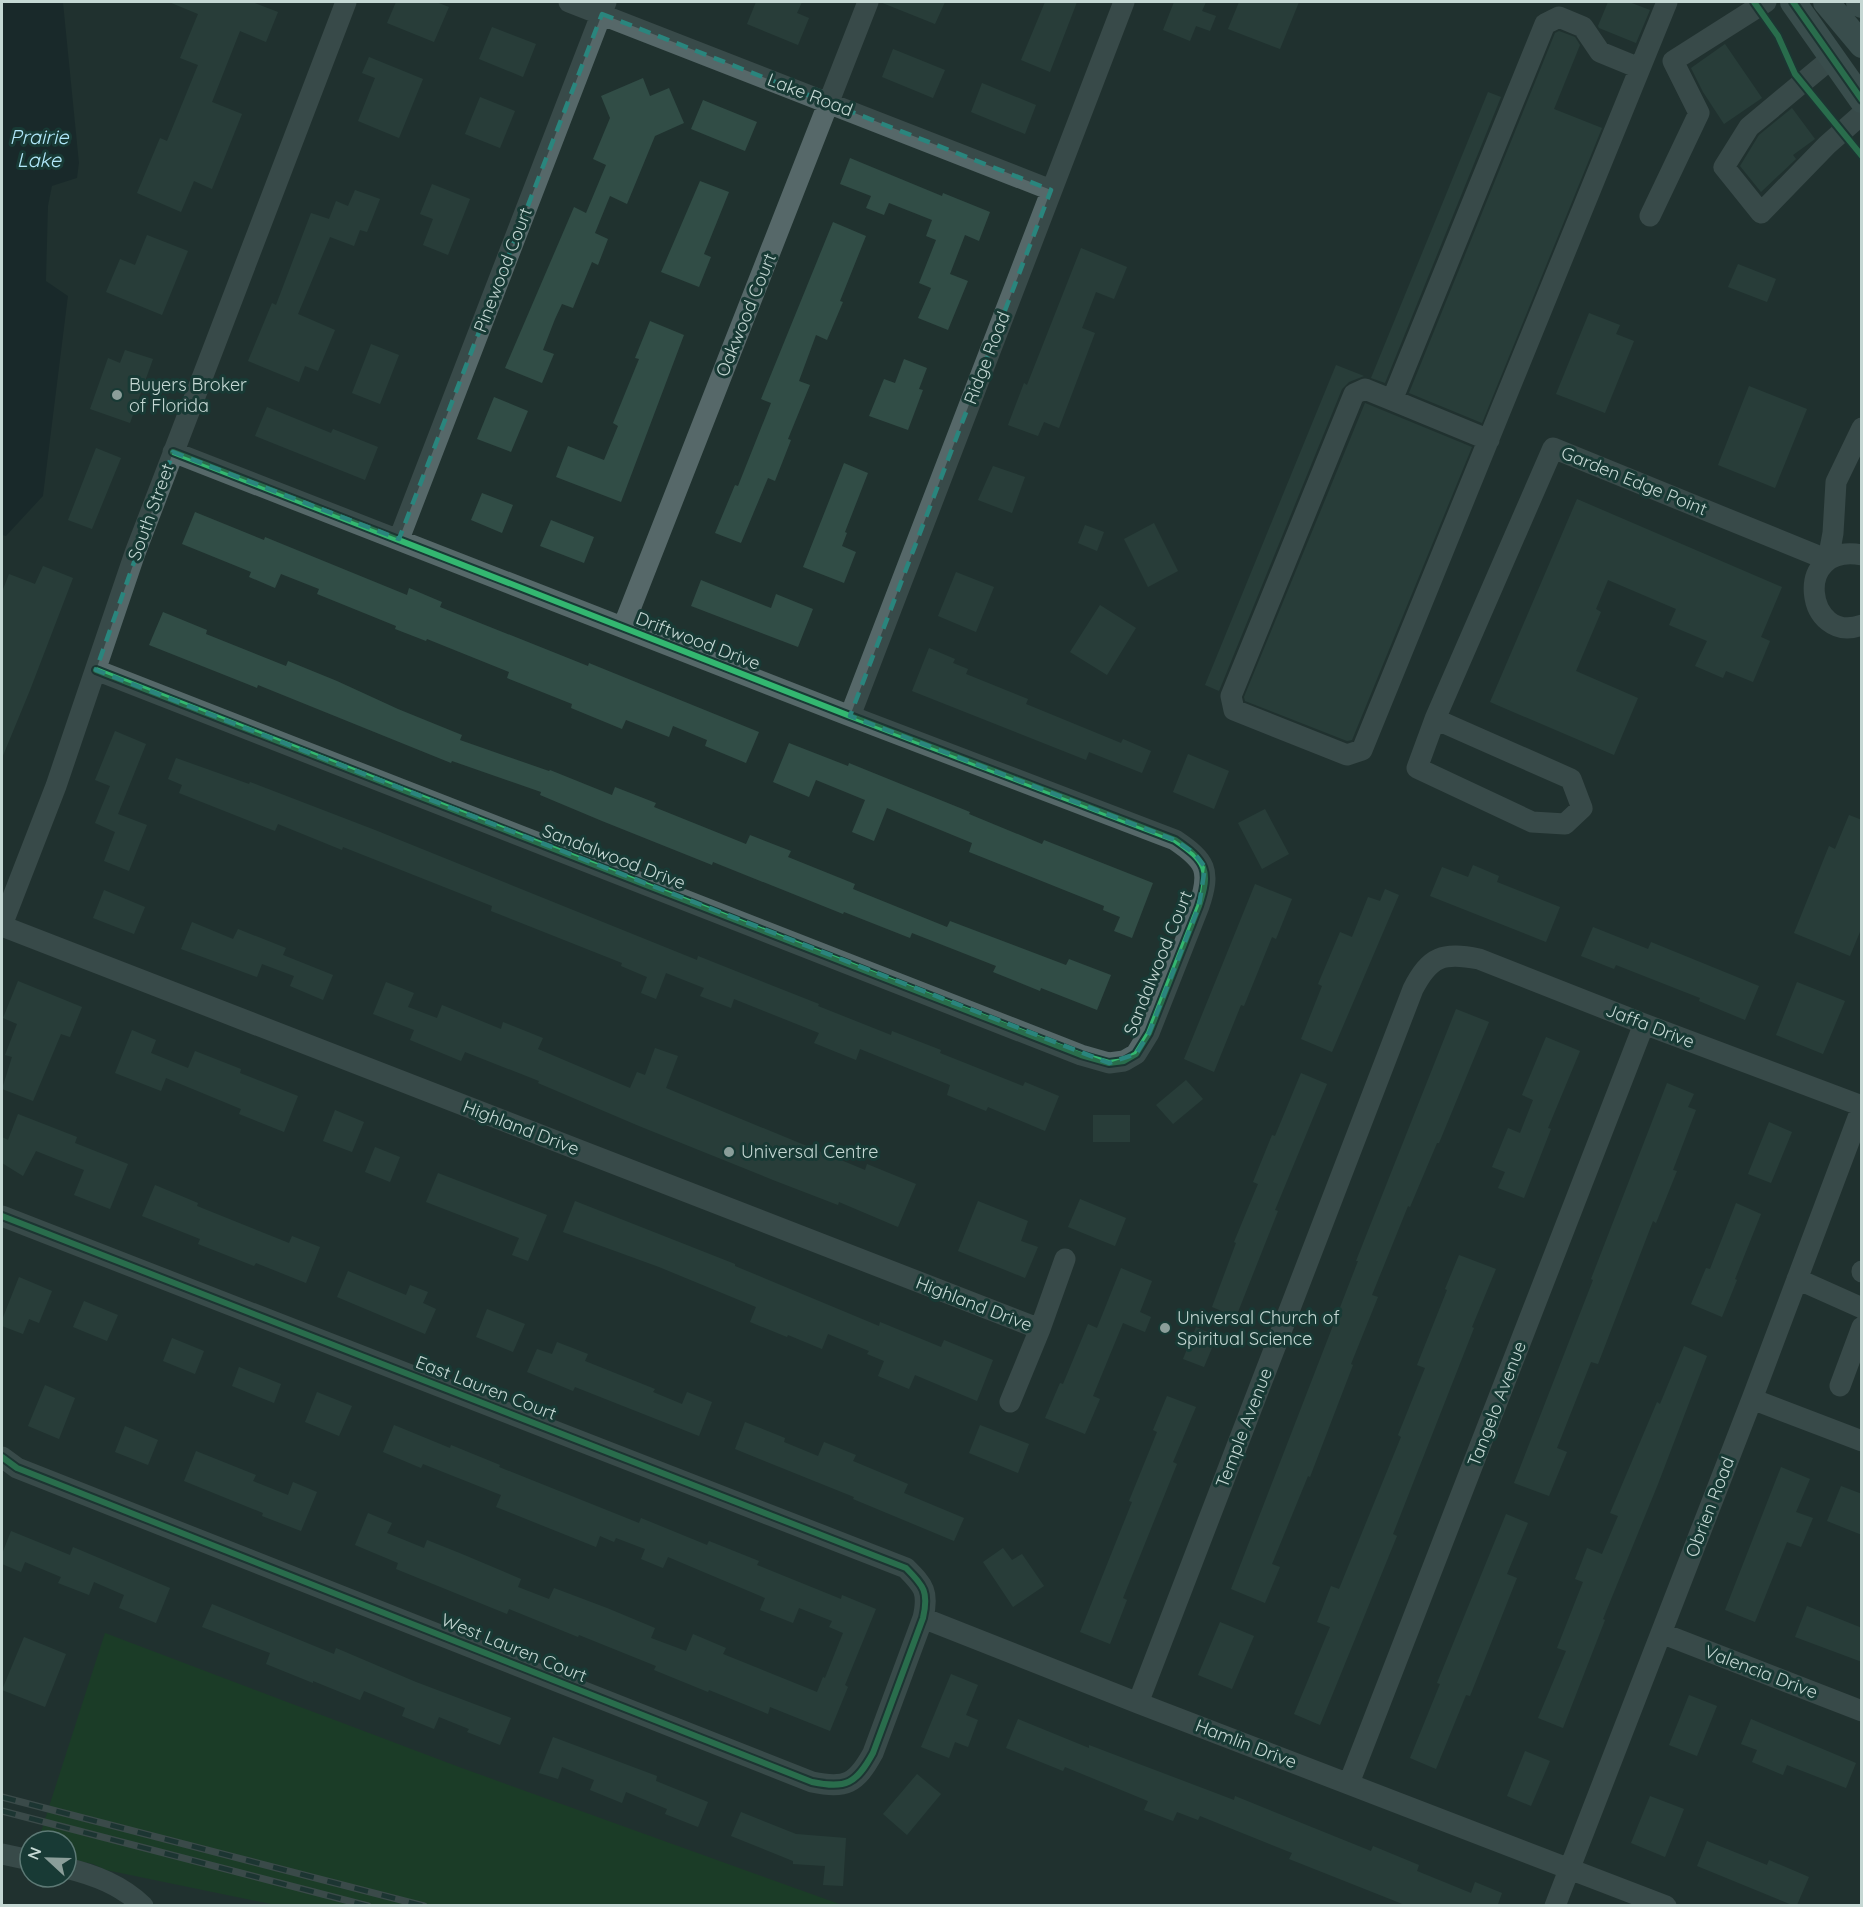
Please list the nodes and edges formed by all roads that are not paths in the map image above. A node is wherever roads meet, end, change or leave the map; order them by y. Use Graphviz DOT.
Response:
graph roads {
  1 [pos="346,2"];
  2 [pos="569,2"];
  3 [pos="868,2"];
  4 [pos="1124,2"];
  5 [pos="1667,2"];
  6 [pos="1766,2"];
  7 [pos="1793,2"];
  8 [pos="1826,2"];
  9 [pos="604,8"];
  10 [pos="1862,45"];
  11 [pos="1832,58"];
  12 [pos="1639,68"];
  13 [pos="1862,100"];
  14 [pos="830,102"];
  15 [pos="1862,114"];
  16 [pos="1051,190"];
  17 [pos="1650,216"];
  18 [pos="1392,400"];
  19 [pos="1862,428"];
  20 [pos="1489,440"];
  21 [pos="173,452"];
  22 [pos="399,538"];
  23 [pos="1862,555"];
  24 [pos="1828,560"];
  25 [pos="1862,625"];
  26 [pos="623,627"];
  27 [pos="96,670"];
  28 [pos="850,716"];
  29 [pos="1435,720"];
  30 [pos="1205,867"];
  31 [pos="2,925"];
  32 [pos="1438,958"];
  33 [pos="1644,1024"];
  34 [pos="1124,1061"];
  35 [pos="1862,1107"];
  36 [pos="2,1216"];
  37 [pos="1065,1259"];
  38 [pos="1797,1279"];
  39 [pos="1862,1308"];
  40 [pos="1862,1327"];
  41 [pos="1040,1329"];
  42 [pos="1840,1386"];
  43 [pos="1752,1399"];
  44 [pos="1010,1402"];
  45 [pos="1862,1441"];
  46 [pos="2,1457"];
  47 [pos="923,1618"];
  48 [pos="1661,1633"];
  49 [pos="1138,1703"];
  50 [pos="1862,1711"];
  51 [pos="1349,1783"];
  52 [pos="2,1854"];
  53 [pos="18,1857"];
  54 [pos="1570,1868"];
  55 [pos="78,1871"];
  56 [pos="143,1905"];
  57 [pos="1555,1905"];
  58 [pos="1666,1905"];
  1 -- 21 [label="street, South Street"];
  2 -- 9 [label="street, Lake Road"];
  3 -- 14 [label="street, Oakwood Court"];
  4 -- 16 [label="street, Ridge Road"];
  5 -- 12 [label="street"];
  6 -- 17 [label="street"];
  7 -- 11 [label="main road"];
  8 -- 10 [label="main road"];
  9 -- 14 [label="street, Lake Road"];
  9 -- 22 [label="street, Pinewood Court"];
  11 -- 13 [label="main road"];
  11 -- 15 [label="street"];
  12 -- 18 [label="street"];
  12 -- 20 [label="street"];
  14 -- 16 [label="street, Lake Road"];
  14 -- 26 [label="street, Oakwood Court"];
  16 -- 28 [label="street, Ridge Road"];
  18 -- 20 [label="street"];
  18 -- 20 [label="street"];
  19 -- 24 [label="street"];
  21 -- 22 [label="street, Driftwood Drive"];
  21 -- 27 [label="street, South Street"];
  22 -- 26 [label="street, Driftwood Drive"];
  23 -- 24 [label="street"];
  24 -- 25 [label="street"];
  24 -- 29 [label="street, Garden Edge Point"];
  26 -- 28 [label="street, Driftwood Drive"];
  27 -- 31 [label="street, South Street"];
  27 -- 34 [label="street, Sandalwood Drive"];
  28 -- 30 [label="street, Driftwood Drive"];
  29 -- 29 [label="street, Garden Edge Point"];
  30 -- 34 [label="street, Sandalwood Court"];
  31 -- 41 [label="street, Highland Drive"];
  32 -- 33 [label="street, Jaffa Drive"];
  32 -- 49 [label="street, Temple Avenue"];
  33 -- 35 [label="street, Jaffa Drive"];
  33 -- 51 [label="street, Tangelo Avenue"];
  35 -- 38 [label="street, Obrien Road"];
  36 -- 47 [label="street, East Lauren Court"];
  37 -- 41 [label="street"];
  38 -- 39 [label="street"];
  38 -- 43 [label="street, Obrien Road"];
  40 -- 42 [label="street"];
  41 -- 44 [label="street"];
  43 -- 45 [label="street"];
  43 -- 48 [label="street, Obrien Road"];
  46 -- 47 [label="street, West Lauren Court"];
  47 -- 49 [label="street, Hamlin Drive"];
  48 -- 50 [label="street, Valencia Drive"];
  48 -- 54 [label="street, Obrien Road"];
  49 -- 51 [label="street, Hamlin Drive"];
  51 -- 54 [label="street, Hamlin Drive"];
  52 -- 53 [label="street"];
  54 -- 57 [label="street, Obrien Road"];
  54 -- 58 [label="street, Hamlin Drive"];
  55 -- 56 [label="street"];
}
